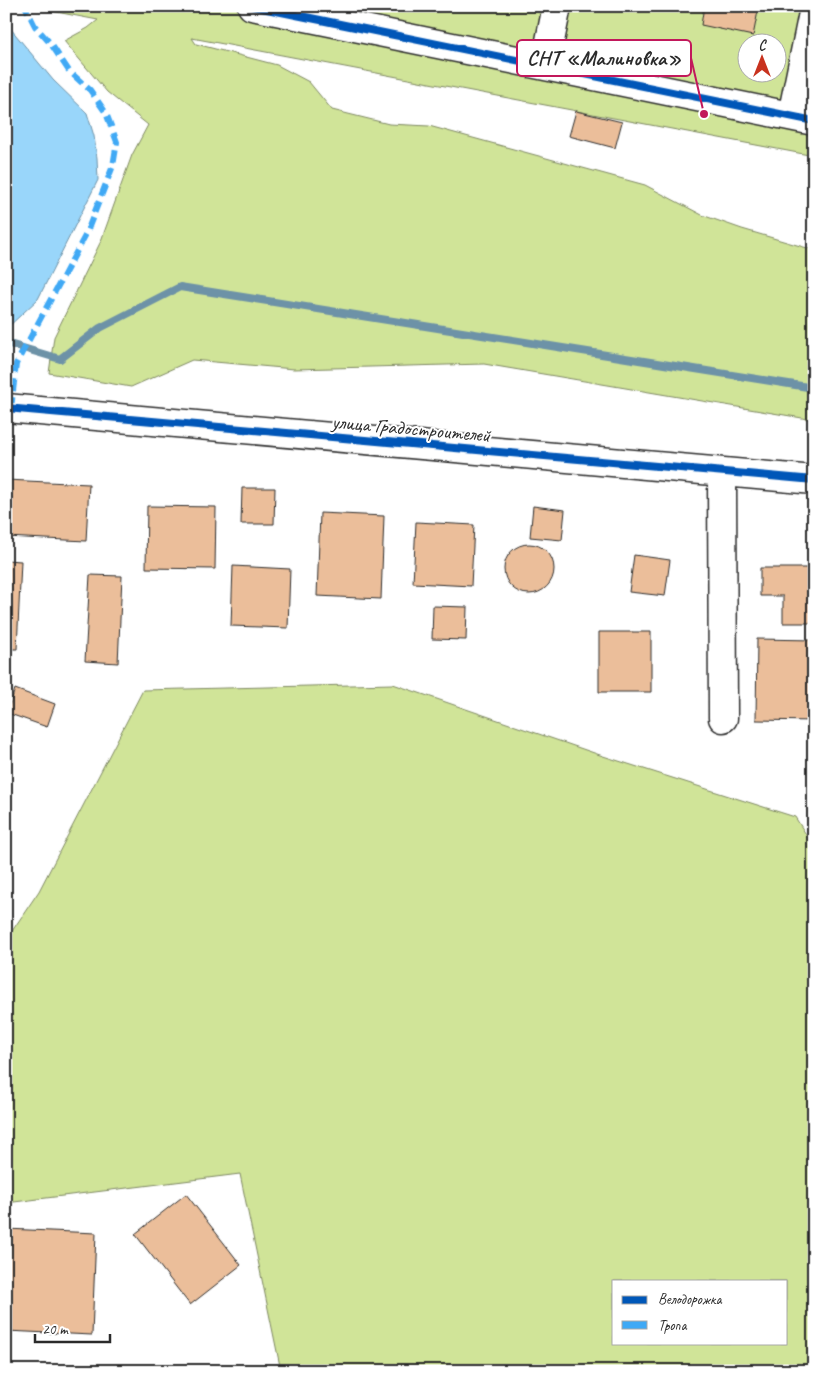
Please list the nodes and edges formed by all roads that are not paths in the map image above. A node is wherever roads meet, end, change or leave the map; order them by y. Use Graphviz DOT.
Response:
graph roads {
  1 [pos="252,6"];
  2 [pos="557,6"];
  3 [pos="814,8"];
  4 [pos="545,66"];
  5 [pos="803,118"];
  6 [pos="6,408"];
  7 [pos="722,472"];
  8 [pos="814,480"];
  9 [pos="723,718"];
  1 -- 4 [label="street"];
  2 -- 4 [label="street"];
  3 -- 5 [label="street"];
  4 -- 5 [label="street"];
  6 -- 7 [label="street, улица Градостроителей"];
  7 -- 8 [label="street, улица Градостроителей"];
  7 -- 9 [label="street"];
}
